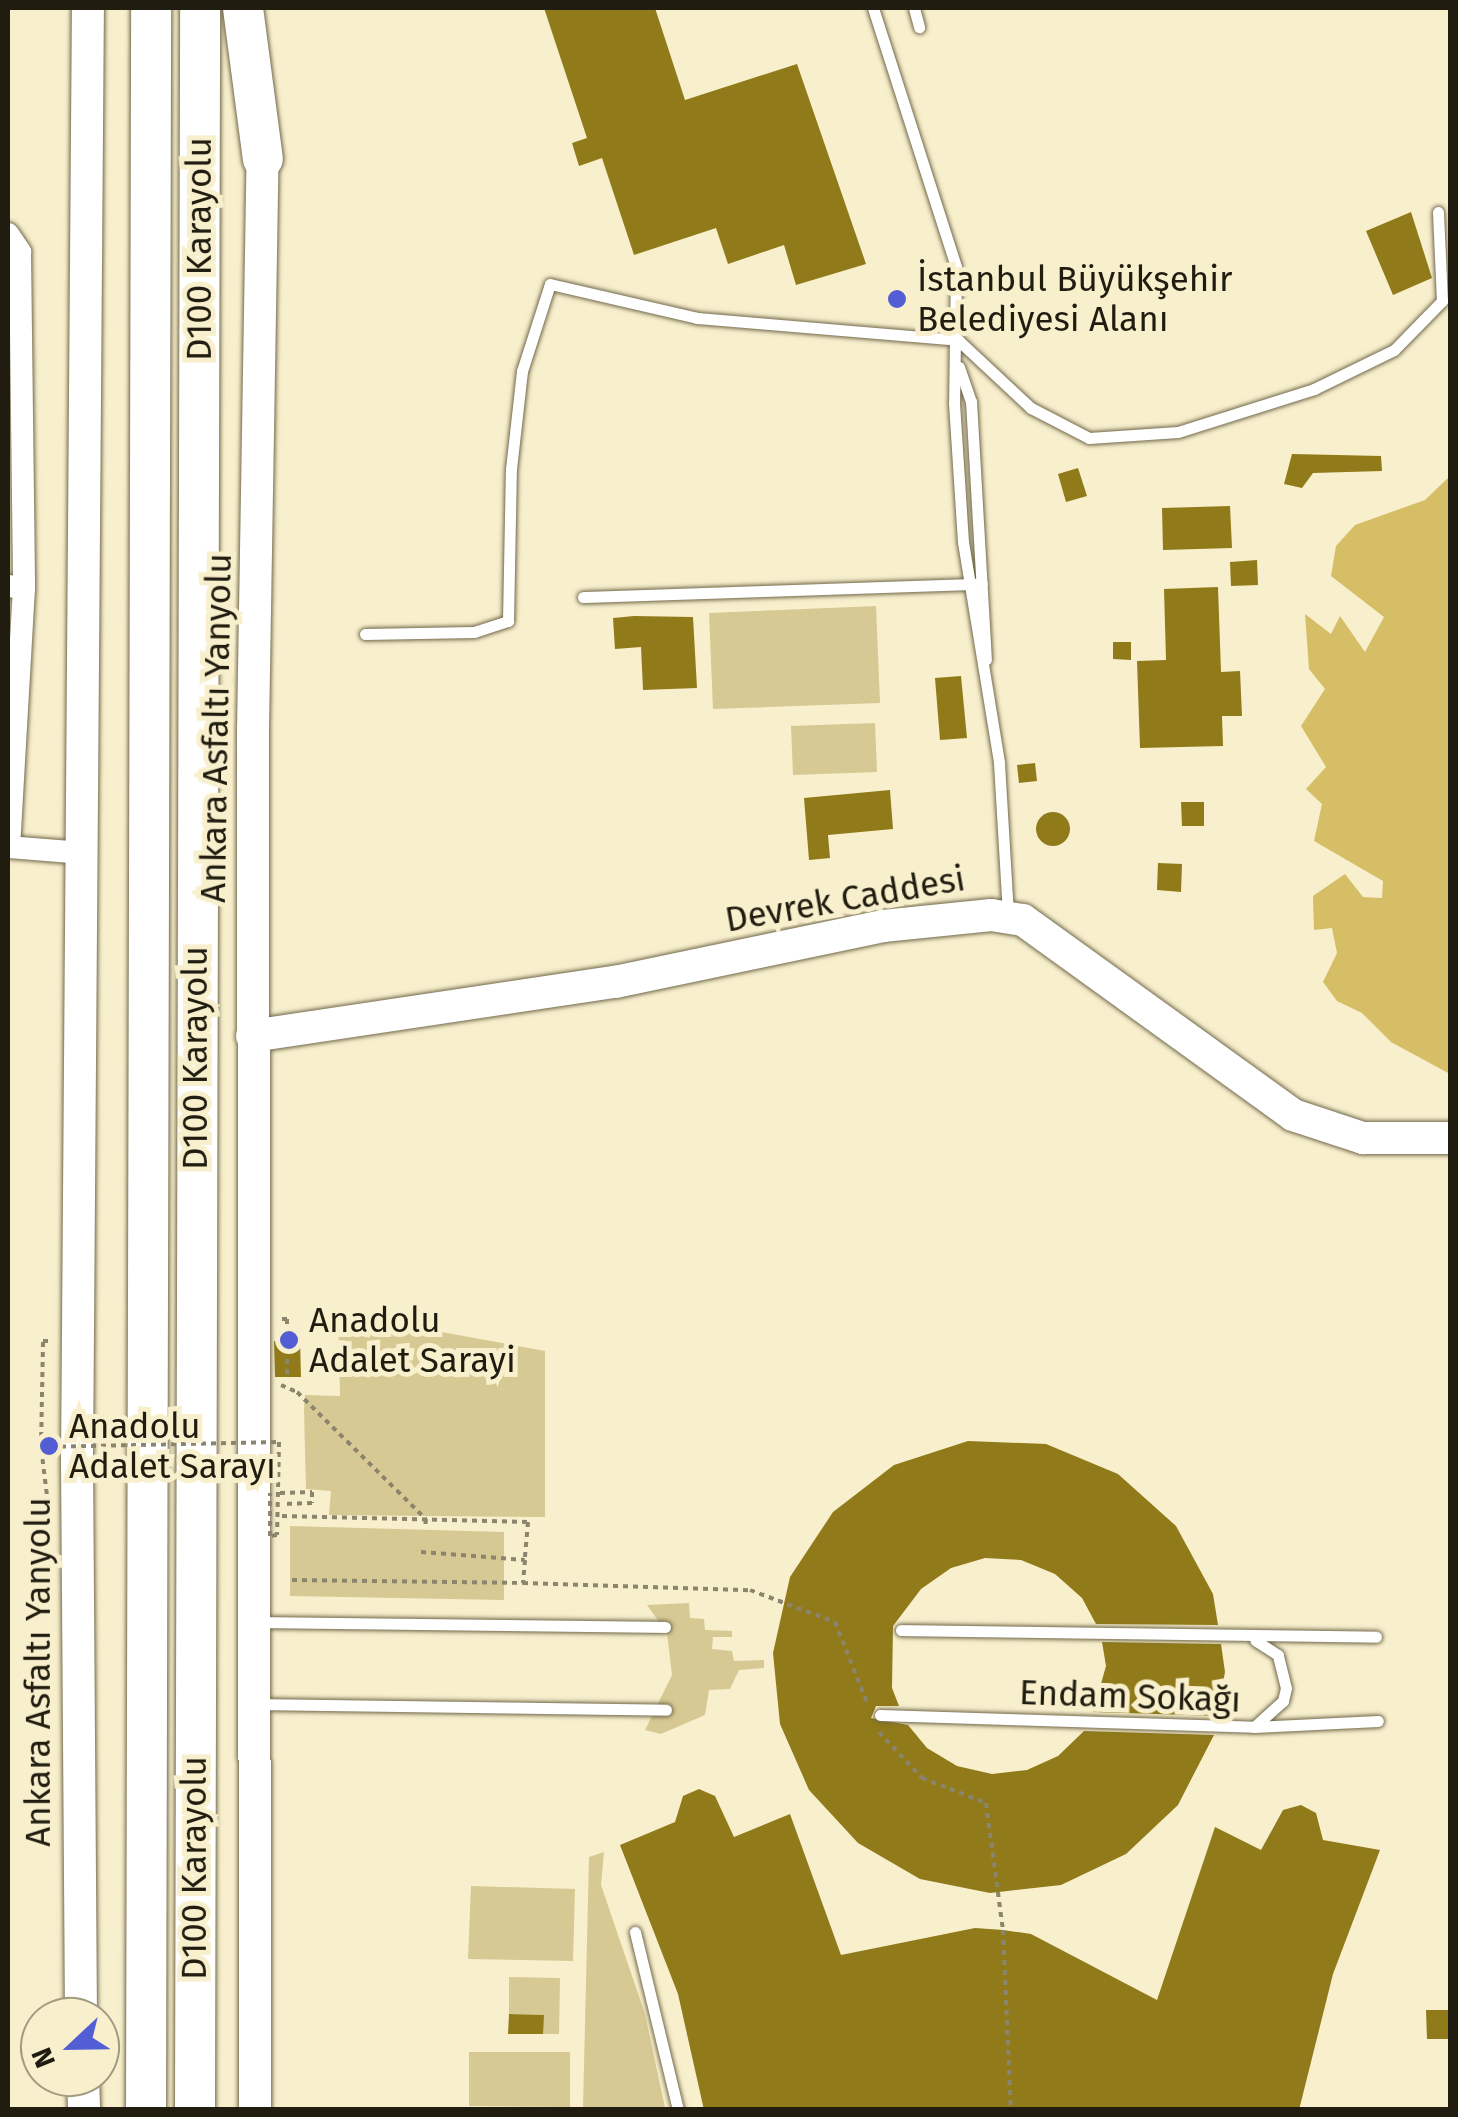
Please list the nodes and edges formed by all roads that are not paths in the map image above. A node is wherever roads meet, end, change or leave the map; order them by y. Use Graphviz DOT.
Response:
graph roads {
  1 [pos="88,8"];
  2 [pos="150,8"];
  3 [pos="200,8"];
  4 [pos="243,8"];
  5 [pos="262,8"];
  6 [pos="872,8"];
  7 [pos="914,8"];
  8 [pos="919,27"];
  9 [pos="263,159"];
  10 [pos="1438,212"];
  11 [pos="8,234"];
  12 [pos="958,340"];
  13 [pos="975,584"];
  14 [pos="16,587"];
  15 [pos="583,598"];
  16 [pos="366,634"];
  17 [pos="8,847"];
  18 [pos="82,853"];
  19 [pos="1008,918"];
  20 [pos="252,1036"];
  21 [pos="1450,1138"];
  22 [pos="253,1622"];
  23 [pos="666,1627"];
  24 [pos="901,1630"];
  25 [pos="1248,1638"];
  26 [pos="1376,1638"];
  27 [pos="254,1704"];
  28 [pos="666,1710"];
  29 [pos="880,1714"];
  30 [pos="1378,1720"];
  31 [pos="1254,1727"];
  32 [pos="635,1932"];
  33 [pos="82,1997"];
  34 [pos="146,2110"];
  35 [pos="196,2110"];
  36 [pos="254,2110"];
  37 [pos="678,2110"];
  1 -- 18 [label="main road, Ankara Asfaltı Yanyolu"];
  2 -- 34 [label="highway, D100 Karayolu"];
  3 -- 35 [label="highway, D100 Karayolu"];
  4 -- 9 [label="highway"];
  5 -- 9 [label="main road, Ankara Asfaltı Yanyolu"];
  6 -- 12 [label="lane"];
  7 -- 8 [label="lane"];
  9 -- 20 [label="main road, Ankara Asfaltı Yanyolu"];
  10 -- 12 [label="lane"];
  11 -- 14 [label="street"];
  12 -- 13 [label="lane"];
  12 -- 16 [label="lane"];
  13 -- 15 [label="lane"];
  13 -- 19 [label="lane"];
  14 -- 17 [label="street"];
  17 -- 18 [label="street"];
  18 -- 33 [label="main road, Ankara Asfaltı Yanyolu"];
  19 -- 20 [label="main road, Devrek Caddesi"];
  19 -- 21 [label="main road, Devrek Caddesi"];
  20 -- 22 [label="main road, Ankara Asfaltı Yanyolu"];
  22 -- 23 [label="lane"];
  22 -- 27 [label="main road, Ankara Asfaltı Yanyolu"];
  24 -- 25 [label="lane, Endam Sokağı"];
  25 -- 26 [label="lane, Endam Sokağı"];
  25 -- 31 [label="lane"];
  27 -- 28 [label="lane"];
  27 -- 36 [label="main road, Ankara Asfaltı Yanyolu"];
  29 -- 31 [label="lane, Endam Sokağı"];
  30 -- 31 [label="lane, Endam Sokağı"];
  32 -- 37 [label="lane"];
}
